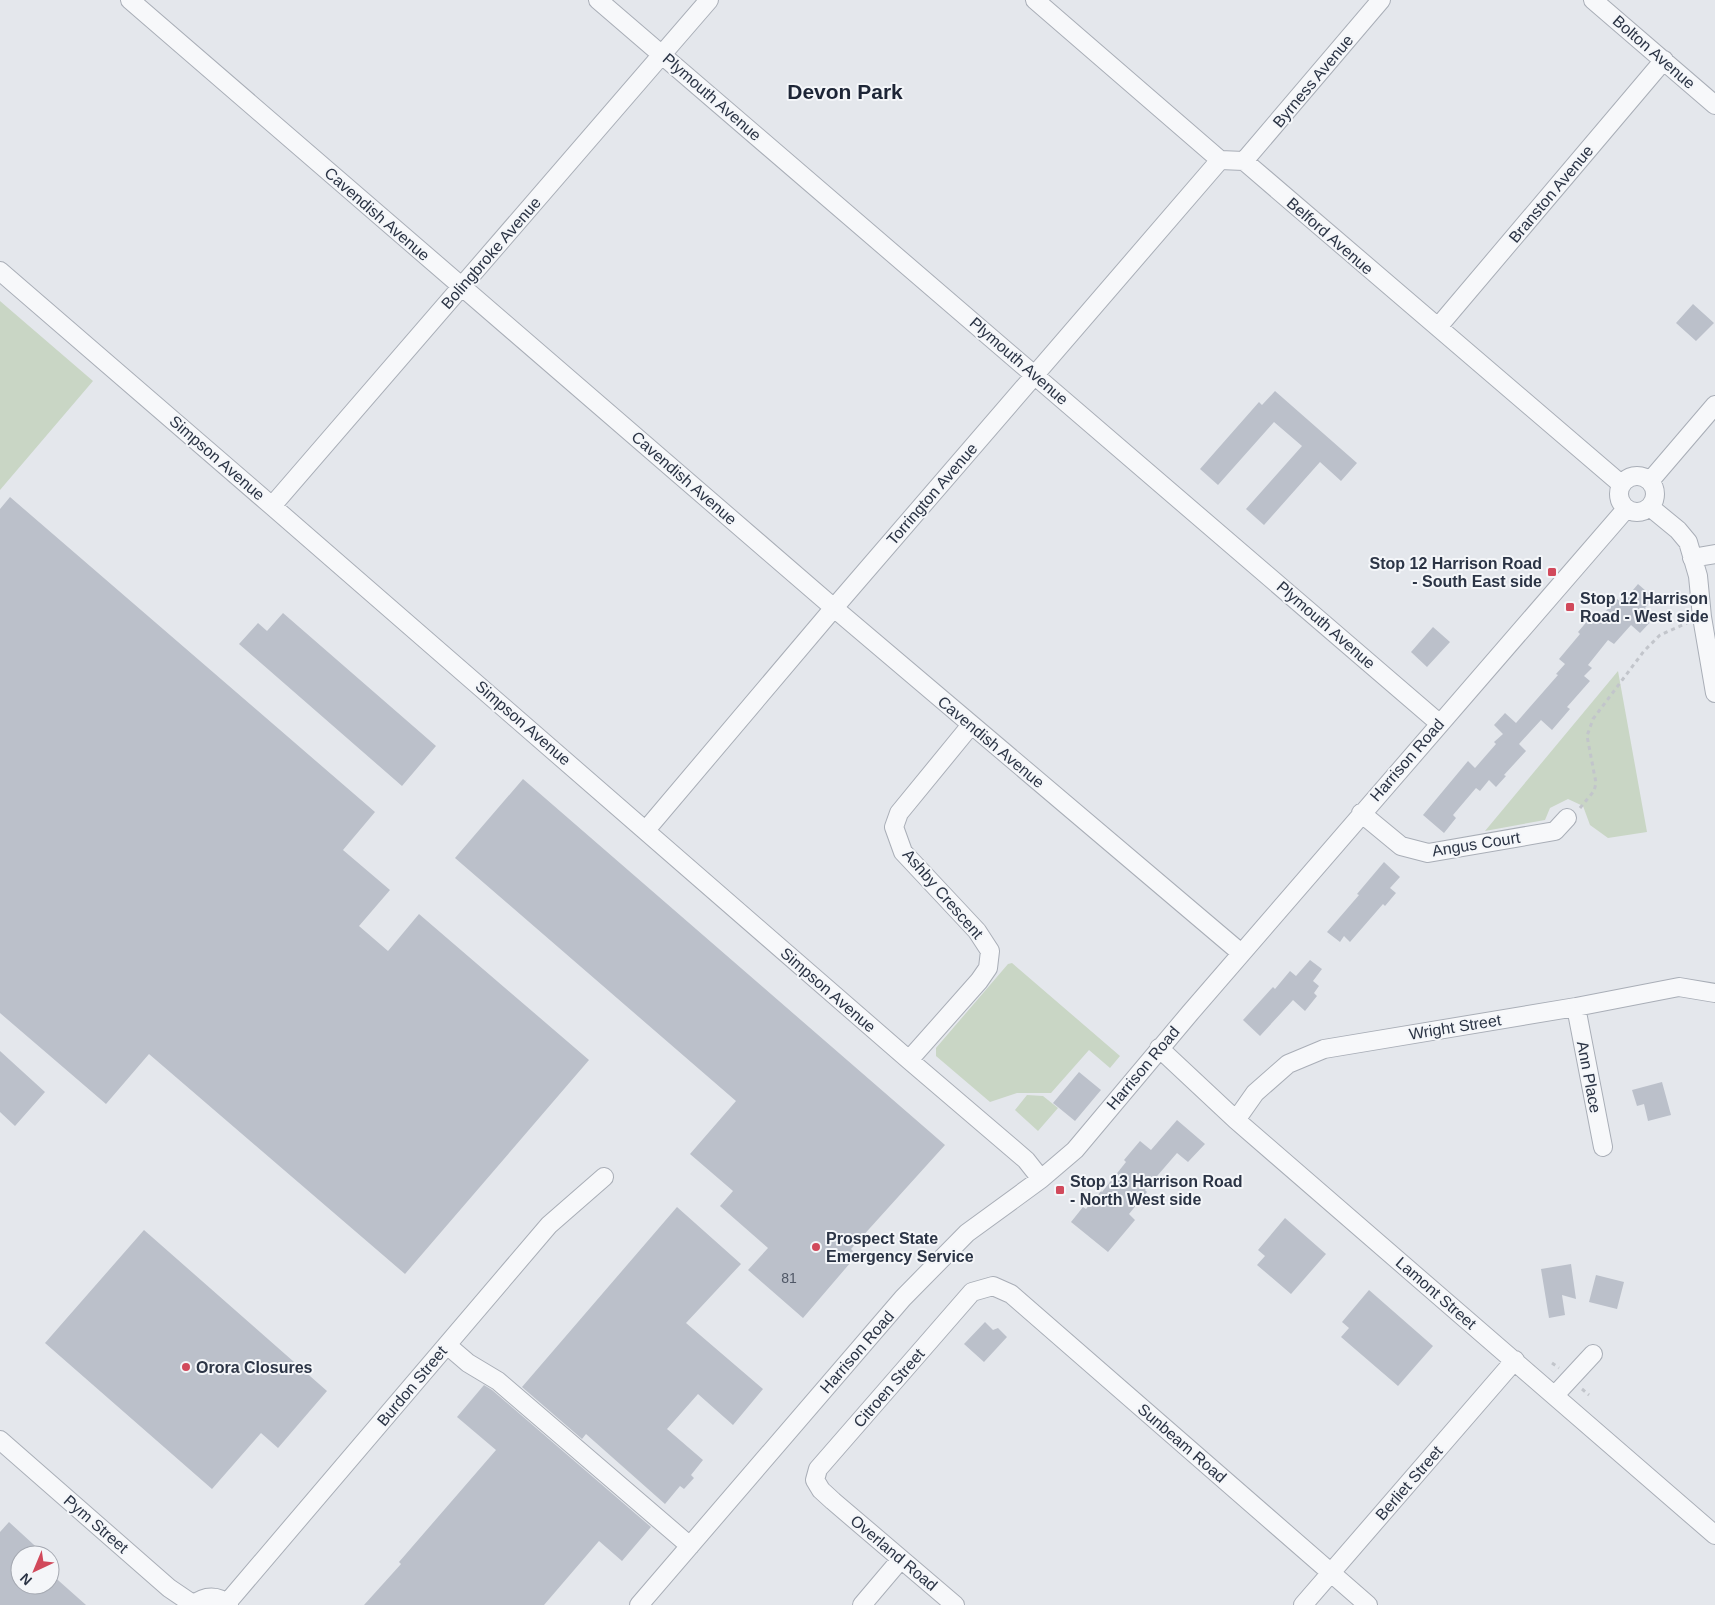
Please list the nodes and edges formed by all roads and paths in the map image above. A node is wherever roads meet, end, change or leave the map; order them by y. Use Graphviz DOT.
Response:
graph roads {
  1 [pos="130,0"];
  2 [pos="598,0"];
  3 [pos="709,0"];
  4 [pos="1381,0"];
  5 [pos="1593,0"];
  6 [pos="1039,1"];
  7 [pos="662,55"];
  8 [pos="1664,60"];
  9 [pos="1715,105"];
  10 [pos="1220,160"];
  11 [pos="1244,161"];
  12 [pos="0,272"];
  13 [pos="462,287"];
  14 [pos="1438,327"];
  15 [pos="1034,375"];
  16 [pos="1715,405"];
  17 [pos="1650,481"];
  18 [pos="1621,484"];
  19 [pos="272,506"];
  20 [pos="1650,507"];
  21 [pos="1626,508"];
  22 [pos="1715,554"];
  23 [pos="1692,558"];
  24 [pos="834,608"];
  25 [pos="1702,618"];
  26 [pos="1715,693"];
  27 [pos="1439,723"];
  28 [pos="971,724"];
  29 [pos="1362,813"];
  30 [pos="1567,818"];
  31 [pos="646,830"];
  32 [pos="1241,953"];
  33 [pos="1710,990"];
  34 [pos="1576,1007"];
  35 [pos="1159,1048"];
  36 [pos="909,1060"];
  37 [pos="1236,1120"];
  38 [pos="1603,1147"];
  39 [pos="604,1177"];
  40 [pos="1042,1179"];
  41 [pos="993,1286"];
  42 [pos="447,1345"];
  43 [pos="1592,1354"];
  44 [pos="1515,1360"];
  45 [pos="1555,1396"];
  46 [pos="0,1440"];
  47 [pos="833,1501"];
  48 [pos="1715,1535"];
  49 [pos="690,1546"];
  50 [pos="901,1559"];
  51 [pos="1331,1573"];
  52 [pos="228,1604"];
  53 [pos="194,1605"];
  54 [pos="639,1605"];
  55 [pos="862,1605"];
  56 [pos="955,1605"];
  57 [pos="1303,1605"];
  58 [pos="1368,1605"];
  1 -- 13 [label="street, Cavendish Avenue"];
  2 -- 7 [label="street, Plymouth Avenue"];
  3 -- 7 [label="street, Bolingbroke Avenue"];
  4 -- 11 [label="street, Byrness Avenue"];
  5 -- 8 [label="street, Bolton Avenue"];
  6 -- 10 [label="street"];
  7 -- 13 [label="street, Bolingbroke Avenue"];
  7 -- 15 [label="street, Plymouth Avenue"];
  8 -- 9 [label="street, Bolton Avenue"];
  8 -- 14 [label="street, Branston Avenue"];
  10 -- 11 [label="street"];
  10 -- 15 [label="street, Torrington Avenue"];
  11 -- 14 [label="street, Belford Avenue"];
  12 -- 19 [label="street, Simpson Avenue"];
  13 -- 19 [label="street, Bolingbroke Avenue"];
  13 -- 24 [label="street, Cavendish Avenue"];
  14 -- 18 [label="street, Belford Avenue"];
  15 -- 24 [label="street, Torrington Avenue"];
  15 -- 27 [label="street, Plymouth Avenue"];
  16 -- 17 [label="street"];
  17 -- 18 [label="street"];
  17 -- 20 [label="street"];
  18 -- 21 [label="street"];
  19 -- 31 [label="street, Simpson Avenue"];
  20 -- 21 [label="street"];
  20 -- 23 [label="street"];
  21 -- 27 [label="street, Harrison Road"];
  22 -- 23 [label="street"];
  23 -- 25 [label="street"];
  24 -- 28 [label="street, Cavendish Avenue"];
  24 -- 31 [label="street, Torrington Avenue"];
  25 -- 26 [label="street"];
  25 -- 30 [label="path"];
  27 -- 29 [label="street, Harrison Road"];
  28 -- 32 [label="street, Cavendish Avenue"];
  28 -- 36 [label="street, Ashby Crescent"];
  29 -- 30 [label="street, Angus Court"];
  29 -- 32 [label="street, Harrison Road"];
  31 -- 36 [label="street, Simpson Avenue"];
  32 -- 35 [label="street, Harrison Road"];
  33 -- 34 [label="street, Wright Street"];
  34 -- 37 [label="street, Wright Street"];
  34 -- 38 [label="street, Ann Place"];
  35 -- 37 [label="street, Lamont Street"];
  35 -- 40 [label="street, Harrison Road"];
  36 -- 40 [label="street, Simpson Avenue"];
  37 -- 44 [label="street, Lamont Street"];
  39 -- 42 [label="street, Burdon Street"];
  40 -- 49 [label="street, Harrison Road"];
  41 -- 47 [label="street, Citroen Street"];
  41 -- 51 [label="street, Sunbeam Road"];
  42 -- 49 [label="street"];
  42 -- 52 [label="street, Burdon Street"];
  43 -- 45 [label="street"];
  44 -- 45 [label="street, Lamont Street"];
  44 -- 51 [label="street, Berliet Street"];
  45 -- 48 [label="street, Lamont Street"];
  46 -- 53 [label="street, Pym Street"];
  47 -- 50 [label="street, Overland Road"];
  49 -- 54 [label="street, Harrison Road"];
  50 -- 55 [label="street"];
  50 -- 56 [label="street, Overland Road"];
  51 -- 57 [label="street, Berliet Street"];
  51 -- 58 [label="street, Sunbeam Road"];
  52 -- 53 [label="street"];
}
